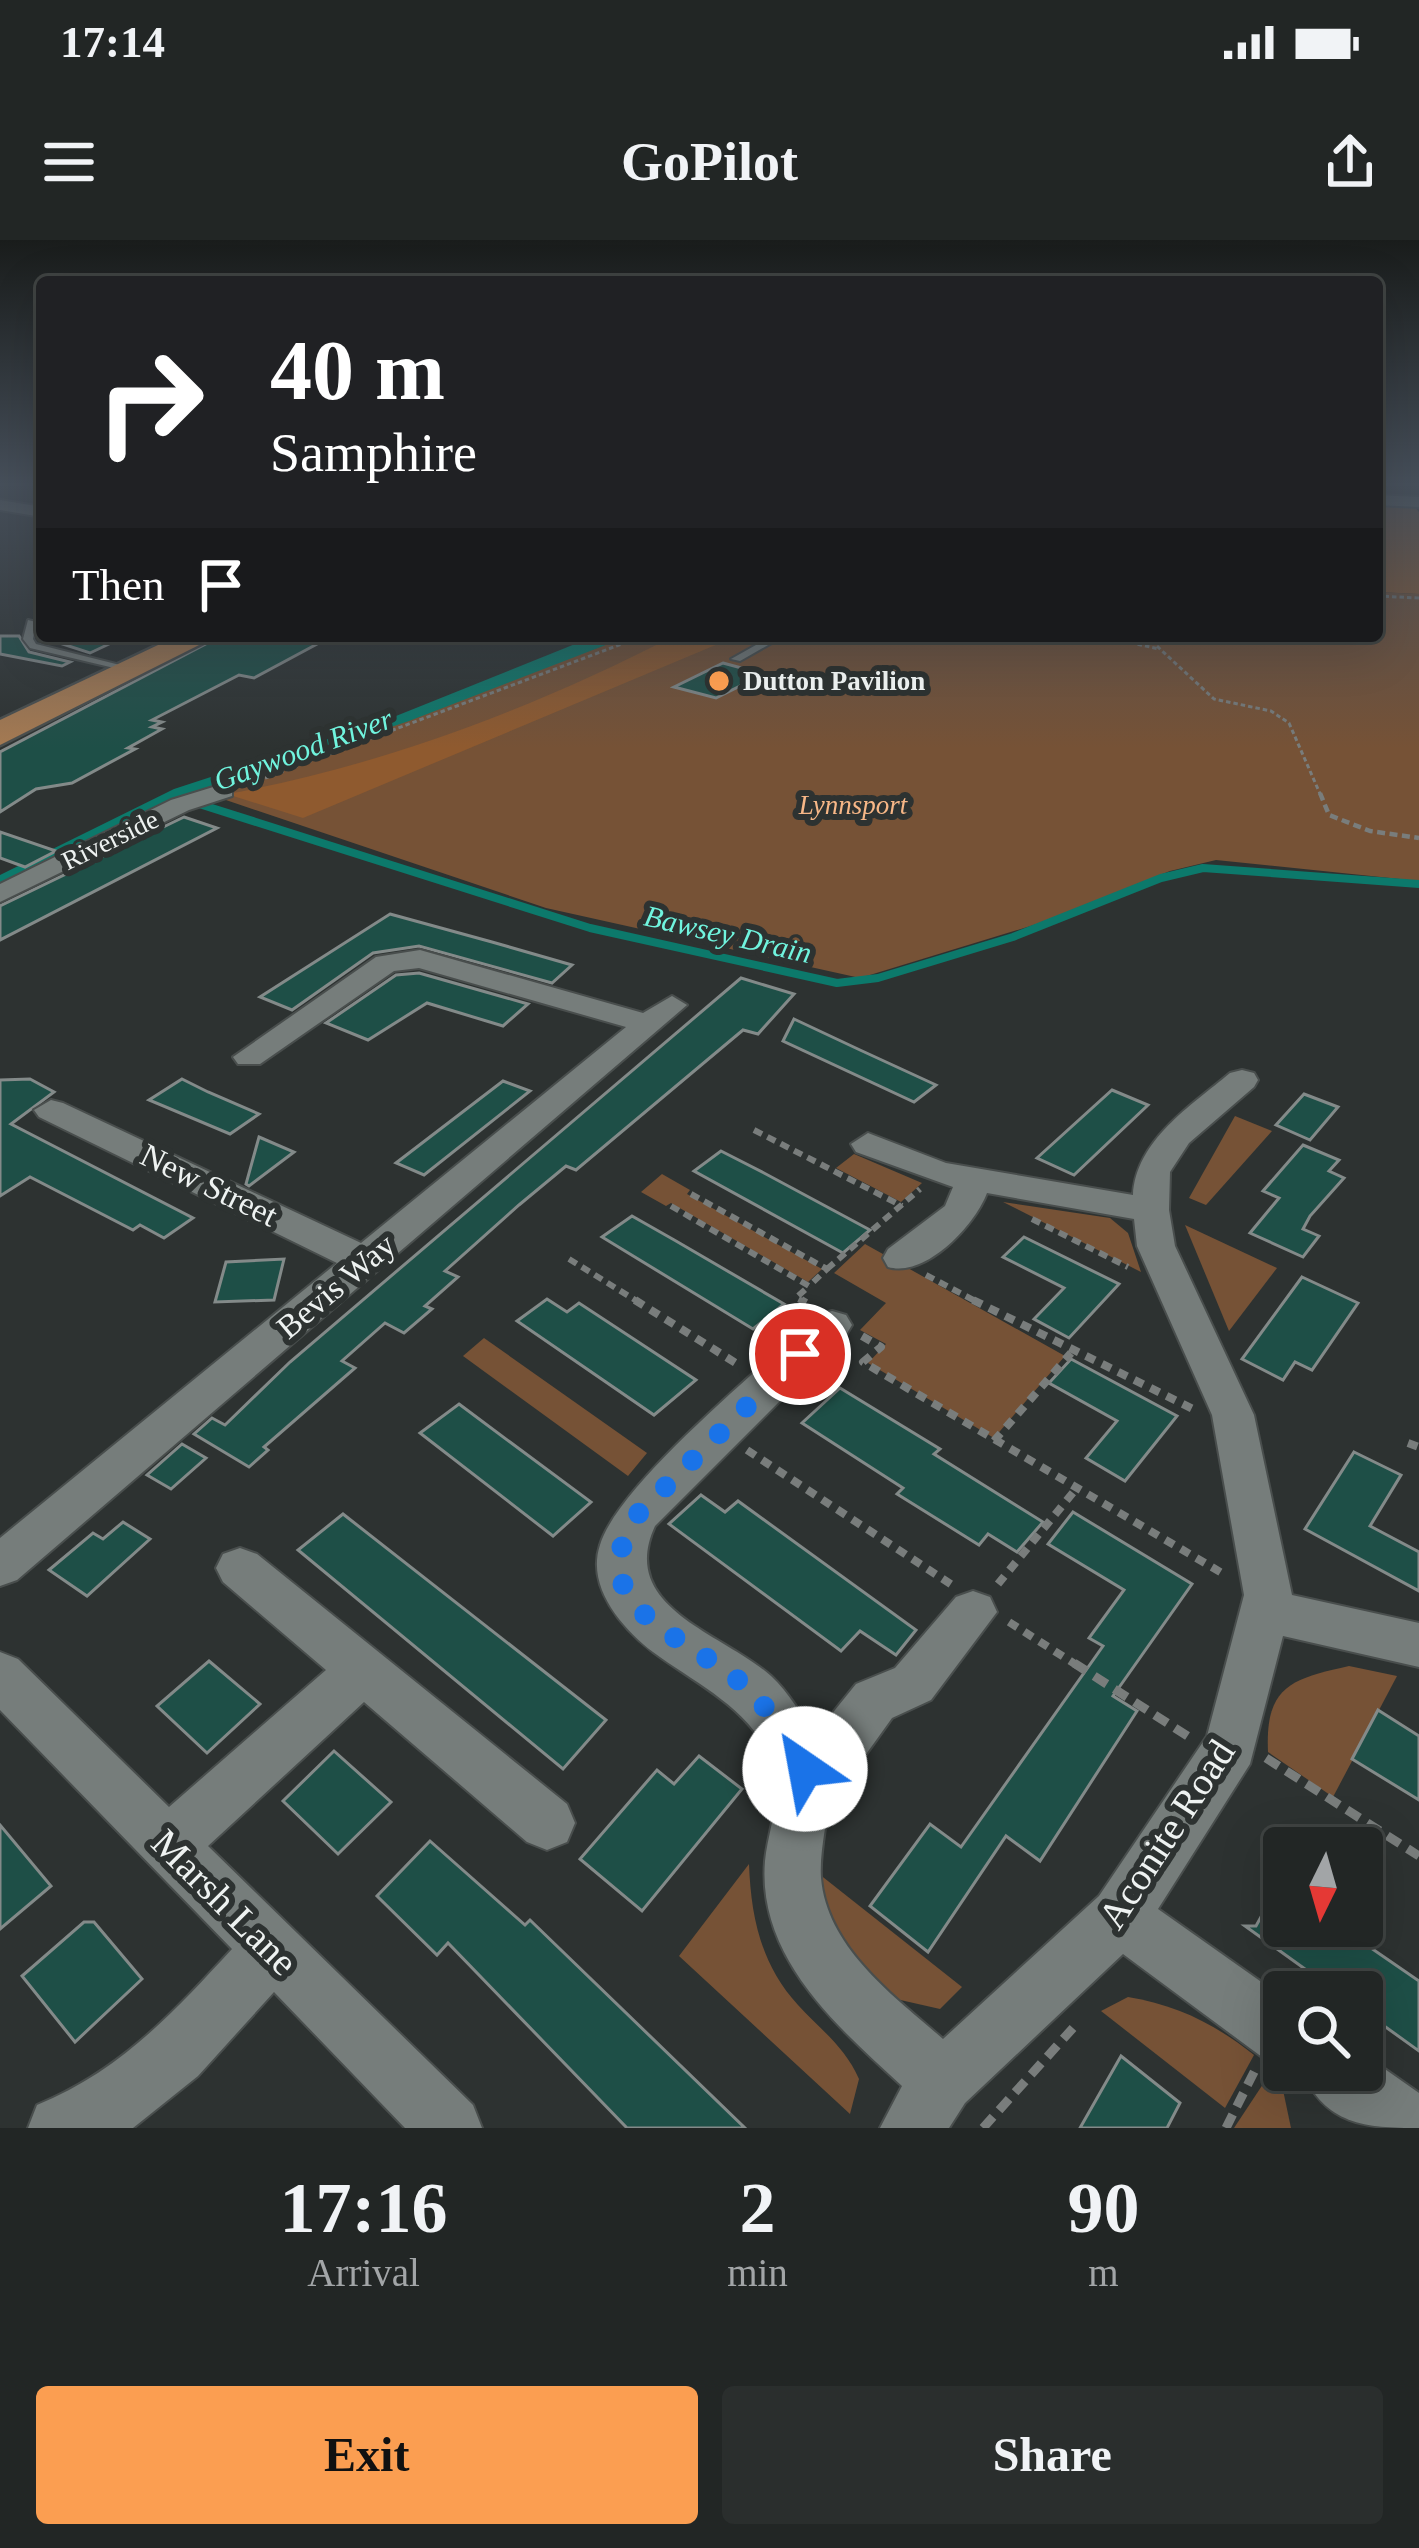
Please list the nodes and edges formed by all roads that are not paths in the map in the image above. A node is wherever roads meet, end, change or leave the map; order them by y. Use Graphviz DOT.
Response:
graph roads {
  1 [pos="32,622"];
  2 [pos="189,642"];
  3 [pos="768,642"];
  4 [pos="736,659"];
  5 [pos="131,669"];
  6 [pos="0,734"];
  7 [pos="219,793"];
  8 [pos="0,894"];
  9 [pos="249,1057"];
  10 [pos="1242,1080"];
  11 [pos="51,1110"];
  12 [pos="868,1144"];
  13 [pos="962,1182"];
  14 [pos="1150,1210"];
  15 [pos="902,1258"];
  16 [pos="366,1261"];
  17 [pos="826,1310"];
  18 [pos="0,1566"];
  19 [pos="240,1568"];
  20 [pos="1268,1603"];
  21 [pos="977,1608"];
  22 [pos="1419,1645"];
  23 [pos="360,1673"];
  24 [pos="0,1675"];
  25 [pos="805,1769"];
  26 [pos="547,1823"];
  27 [pos="168,1845"];
  28 [pos="1120,1917"];
  29 [pos="272,1950"];
  30 [pos="1263,2020"];
  31 [pos="943,2081"];
  32 [pos="1362,2091"];
  33 [pos="60,2128"];
  34 [pos="450,2128"];
  35 [pos="912,2128"];
  36 [pos="1413,2128"];
  1 -- 5 [label="lane"];
  2 -- 5 [label="main road"];
  3 -- 4 [label="lane"];
  5 -- 6 [label="main road"];
  7 -- 8 [label="street, Riverside"];
  9 -- 16 [label="street, Bevis Way"];
  10 -- 14 [label="street, Aconite Road"];
  11 -- 16 [label="street, New Street"];
  12 -- 13 [label="street"];
  13 -- 14 [label="street"];
  13 -- 15 [label="street"];
  14 -- 20 [label="street, Aconite Road"];
  16 -- 18 [label="street, Bevis Way"];
  17 -- 25 [label="street"];
  19 -- 23 [label="street"];
  20 -- 22 [label="street"];
  20 -- 28 [label="street, Aconite Road"];
  21 -- 25 [label="street"];
  23 -- 26 [label="street"];
  23 -- 27 [label="street"];
  24 -- 27 [label="street, Marsh Lane"];
  25 -- 31 [label="street"];
  27 -- 29 [label="street, Marsh Lane"];
  28 -- 30 [label="street"];
  28 -- 31 [label="street, Aconite Road"];
  29 -- 33 [label="street"];
  29 -- 34 [label="street, Marsh Lane"];
  31 -- 35 [label="street, Aconite Road"];
  32 -- 36 [label="street"];
}
